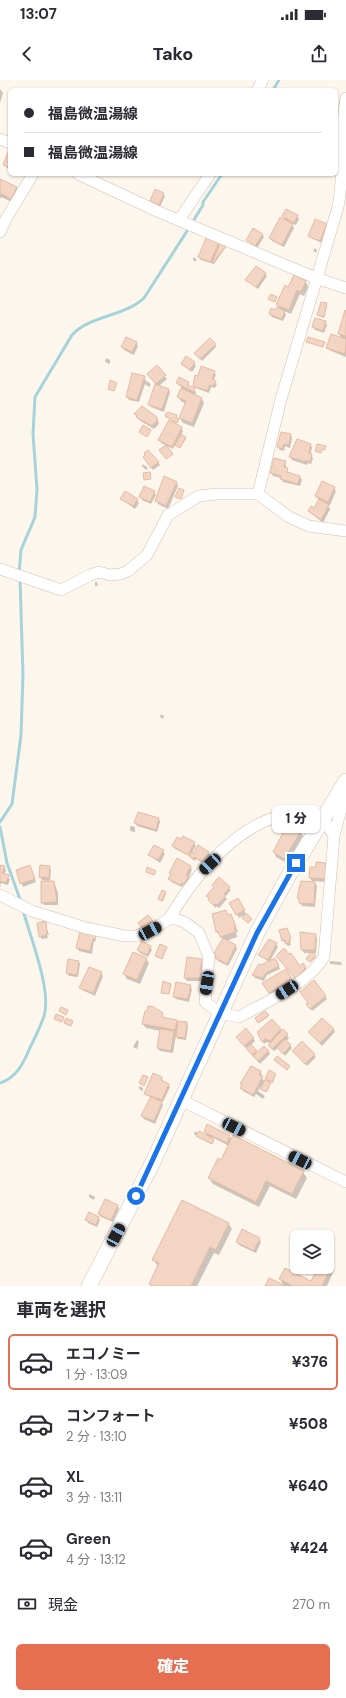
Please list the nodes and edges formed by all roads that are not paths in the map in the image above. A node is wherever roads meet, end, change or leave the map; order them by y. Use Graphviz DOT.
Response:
graph roads {
  1 [pos="346,98"];
  2 [pos="32,176"];
  3 [pos="82,176"];
  4 [pos="209,176"];
  5 [pos="179,220"];
  6 [pos="0,232"];
  7 [pos="316,278"];
  8 [pos="346,288"];
  9 [pos="258,494"];
  10 [pos="346,531"];
  11 [pos="0,569"];
  12 [pos="344,784"];
  13 [pos="324,818"];
  14 [pos="334,836"];
  15 [pos="0,895"];
  16 [pos="169,919"];
  17 [pos="220,1013"];
  18 [pos="181,1100"];
  19 [pos="346,1182"];
  20 [pos="89,1286"];
  1 -- 7 [label="street"];
  2 -- 6 [label="street"];
  3 -- 5 [label="street"];
  4 -- 5 [label="street"];
  5 -- 7 [label="street"];
  7 -- 8 [label="street"];
  7 -- 9 [label="street"];
  9 -- 10 [label="street"];
  9 -- 11 [label="street"];
  12 -- 13 [label="main road"];
  12 -- 14 [label="street"];
  13 -- 14 [label="street"];
  13 -- 16 [label="street"];
  13 -- 17 [label="main road"];
  14 -- 17 [label="street"];
  15 -- 16 [label="street"];
  16 -- 17 [label="street"];
  17 -- 18 [label="main road"];
  18 -- 19 [label="street"];
  18 -- 20 [label="main road"];
}
